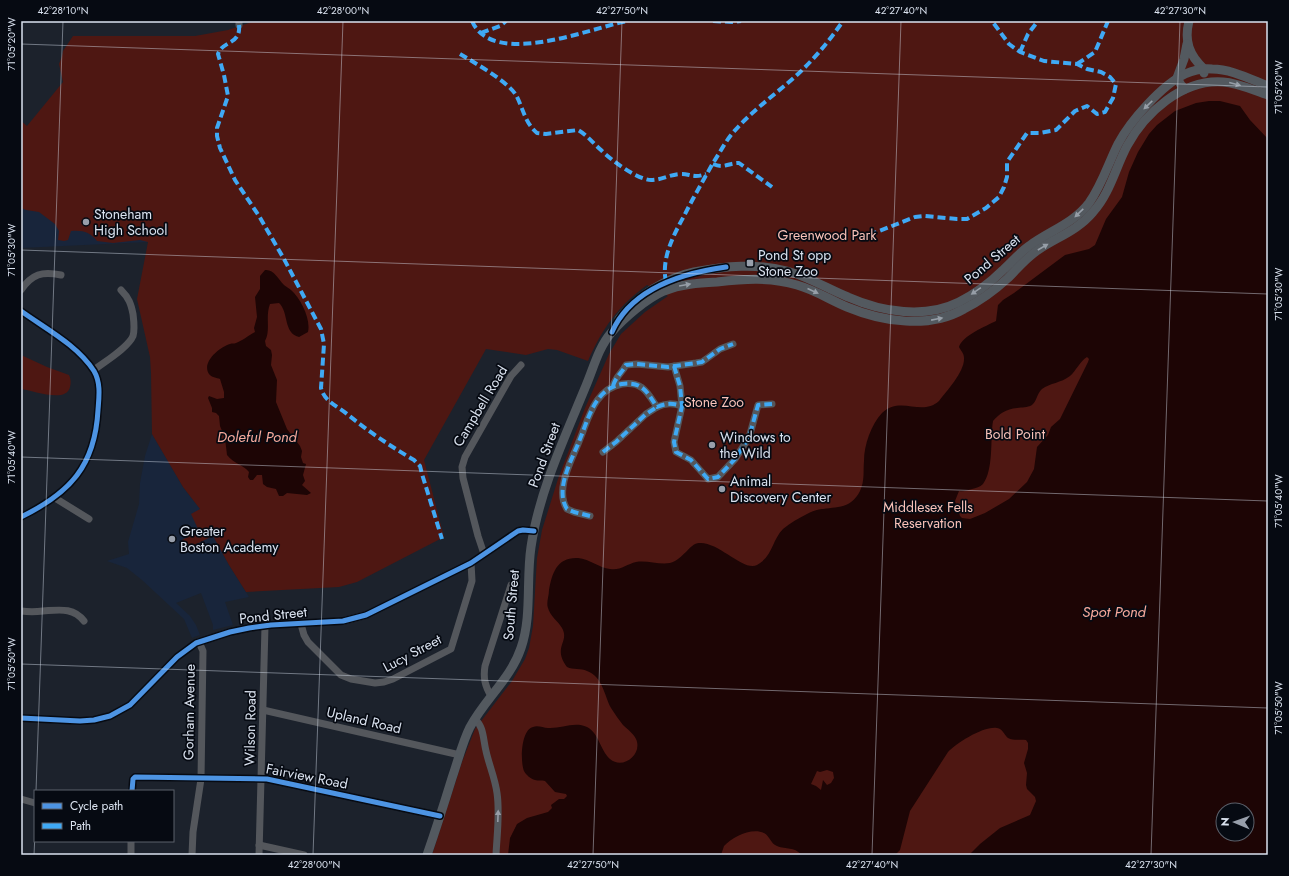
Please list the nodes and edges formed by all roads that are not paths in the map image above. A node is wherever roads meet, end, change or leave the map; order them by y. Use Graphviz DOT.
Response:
graph roads {
  1 [pos="1189,21"];
  2 [pos="1188,41"];
  3 [pos="1204,69"];
  4 [pos="1177,78"];
  5 [pos="1200,84"];
  6 [pos="1268,86"];
  7 [pos="1185,89"];
  8 [pos="1268,95"];
  9 [pos="61,275"];
  10 [pos="21,290"];
  11 [pos="122,290"];
  12 [pos="21,312"];
  13 [pos="612,332"];
  14 [pos="733,344"];
  15 [pos="521,365"];
  16 [pos="674,366"];
  17 [pos="94,370"];
  18 [pos="614,386"];
  19 [pos="772,404"];
  20 [pos="682,406"];
  21 [pos="657,407"];
  22 [pos="603,452"];
  23 [pos="55,498"];
  24 [pos="590,516"];
  25 [pos="21,517"];
  26 [pos="89,519"];
  27 [pos="534,531"];
  28 [pos="484,554"];
  29 [pos="471,563"];
  30 [pos="511,585"];
  31 [pos="21,611"];
  32 [pos="84,621"];
  33 [pos="300,624"];
  34 [pos="265,626"];
  35 [pos="200,642"];
  36 [pos="491,696"];
  37 [pos="263,710"];
  38 [pos="21,718"];
  39 [pos="475,719"];
  40 [pos="460,755"];
  41 [pos="201,777"];
  42 [pos="262,778"];
  43 [pos="132,790"];
  44 [pos="21,799"];
  45 [pos="34,803"];
  46 [pos="440,816"];
  47 [pos="131,842"];
  48 [pos="259,845"];
  49 [pos="131,855"];
  50 [pos="192,855"];
  51 [pos="259,855"];
  52 [pos="304,855"];
  53 [pos="427,855"];
  54 [pos="496,855"];
  1 -- 2 [label="main road, Pond Street"];
  2 -- 3 [label="main road, Pond Street"];
  2 -- 4 [label="main road, Pond Street"];
  3 -- 4 [label="main road"];
  3 -- 5 [label="main road"];
  3 -- 6 [label="main road"];
  4 -- 7 [label="main road"];
  4 -- 13 [label="main road, Pond Street, one-way"];
  5 -- 7 [label="main road, Pond Street"];
  5 -- 8 [label="main road, Pond Street, one-way"];
  13 -- 7 [label="main road, Pond Street, one-way"];
  9 -- 10 [label="street"];
  11 -- 17 [label="street"];
  12 -- 17 [label="street"];
  13 -- 27 [label="main road, Pond Street"];
  14 -- 16 [label="street"];
  15 -- 28 [label="street, Campbell Road"];
  16 -- 18 [label="street"];
  16 -- 20 [label="street"];
  17 -- 23 [label="street"];
  18 -- 21 [label="street"];
  18 -- 24 [label="street"];
  19 -- 20 [label="street"];
  20 -- 21 [label="street"];
  21 -- 22 [label="street"];
  23 -- 25 [label="street"];
  23 -- 26 [label="street"];
  27 -- 28 [label="street, Pond Street"];
  27 -- 36 [label="main road, South Street"];
  28 -- 29 [label="street, Pond Street"];
  29 -- 33 [label="street, Pond Street"];
  29 -- 33 [label="street, Lucy Street"];
  30 -- 36 [label="street, South Street"];
  31 -- 32 [label="street"];
  33 -- 34 [label="street, Pond Street"];
  34 -- 35 [label="street, Pond Street"];
  34 -- 37 [label="street, Wilson Road"];
  35 -- 38 [label="street, Pond Street"];
  35 -- 41 [label="street, Gorham Avenue"];
  36 -- 39 [label="main road, South Street"];
  37 -- 40 [label="street, Upland Road"];
  37 -- 42 [label="street, Wilson Road"];
  39 -- 40 [label="main road, South Street"];
  54 -- 39 [label="street, one-way"];
  40 -- 46 [label="main road, South Street"];
  41 -- 42 [label="street, Fairview Road"];
  41 -- 43 [label="street, Fairview Road"];
  41 -- 50 [label="street, Gorham Avenue"];
  42 -- 46 [label="street, Fairview Road"];
  42 -- 48 [label="street, Wilson Road"];
  44 -- 45 [label="street"];
  46 -- 53 [label="main road, South Street"];
  47 -- 49 [label="street"];
  48 -- 51 [label="street, Wilson Road"];
  48 -- 52 [label="street"];
}
